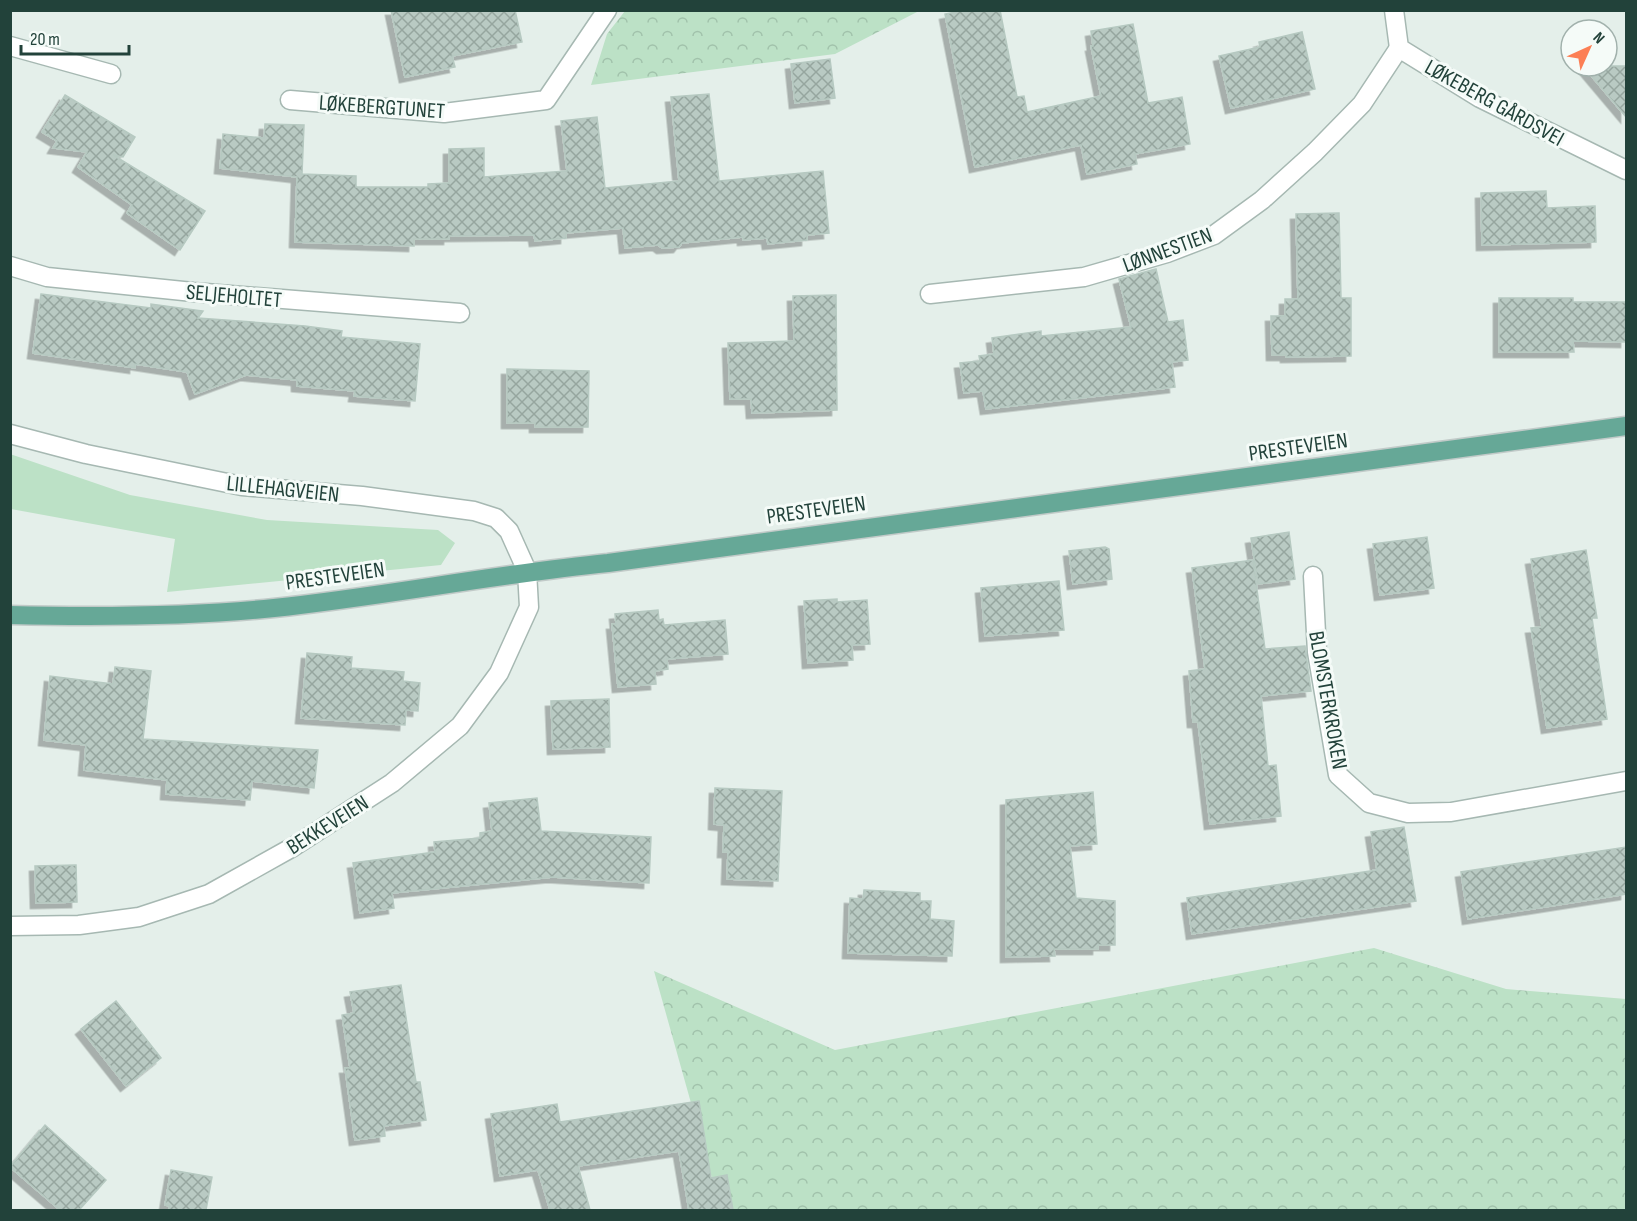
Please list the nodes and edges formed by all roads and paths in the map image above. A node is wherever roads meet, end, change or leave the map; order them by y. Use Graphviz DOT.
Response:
graph roads {
  1 [pos="608,10"];
  2 [pos="1394,10"];
  3 [pos="10,46"];
  4 [pos="1399,48"];
  5 [pos="111,74"];
  6 [pos="290,100"];
  7 [pos="1626,170"];
  8 [pos="10,266"];
  9 [pos="930,294"];
  10 [pos="460,313"];
  11 [pos="1626,426"];
  12 [pos="10,434"];
  13 [pos="527,571"];
  14 [pos="1313,576"];
  15 [pos="10,615"];
  16 [pos="1626,781"];
  17 [pos="10,926"];
  1 -- 6 [label="street, LØKEBERGTUNET"];
  2 -- 4 [label="street, LØKEBERG GÅRDSVEI"];
  3 -- 5 [label="street"];
  4 -- 7 [label="street, LØKEBERG GÅRDSVEI"];
  4 -- 9 [label="street, LØNNESTIEN"];
  8 -- 10 [label="street, SELJEHOLTET"];
  11 -- 13 [label="main road, PRESTEVEIEN"];
  12 -- 13 [label="street, LILLEHAGVEIEN"];
  13 -- 15 [label="main road, PRESTEVEIEN"];
  13 -- 17 [label="street, BEKKEVEIEN"];
  14 -- 16 [label="street, BLOMSTERKROKEN"];
}
